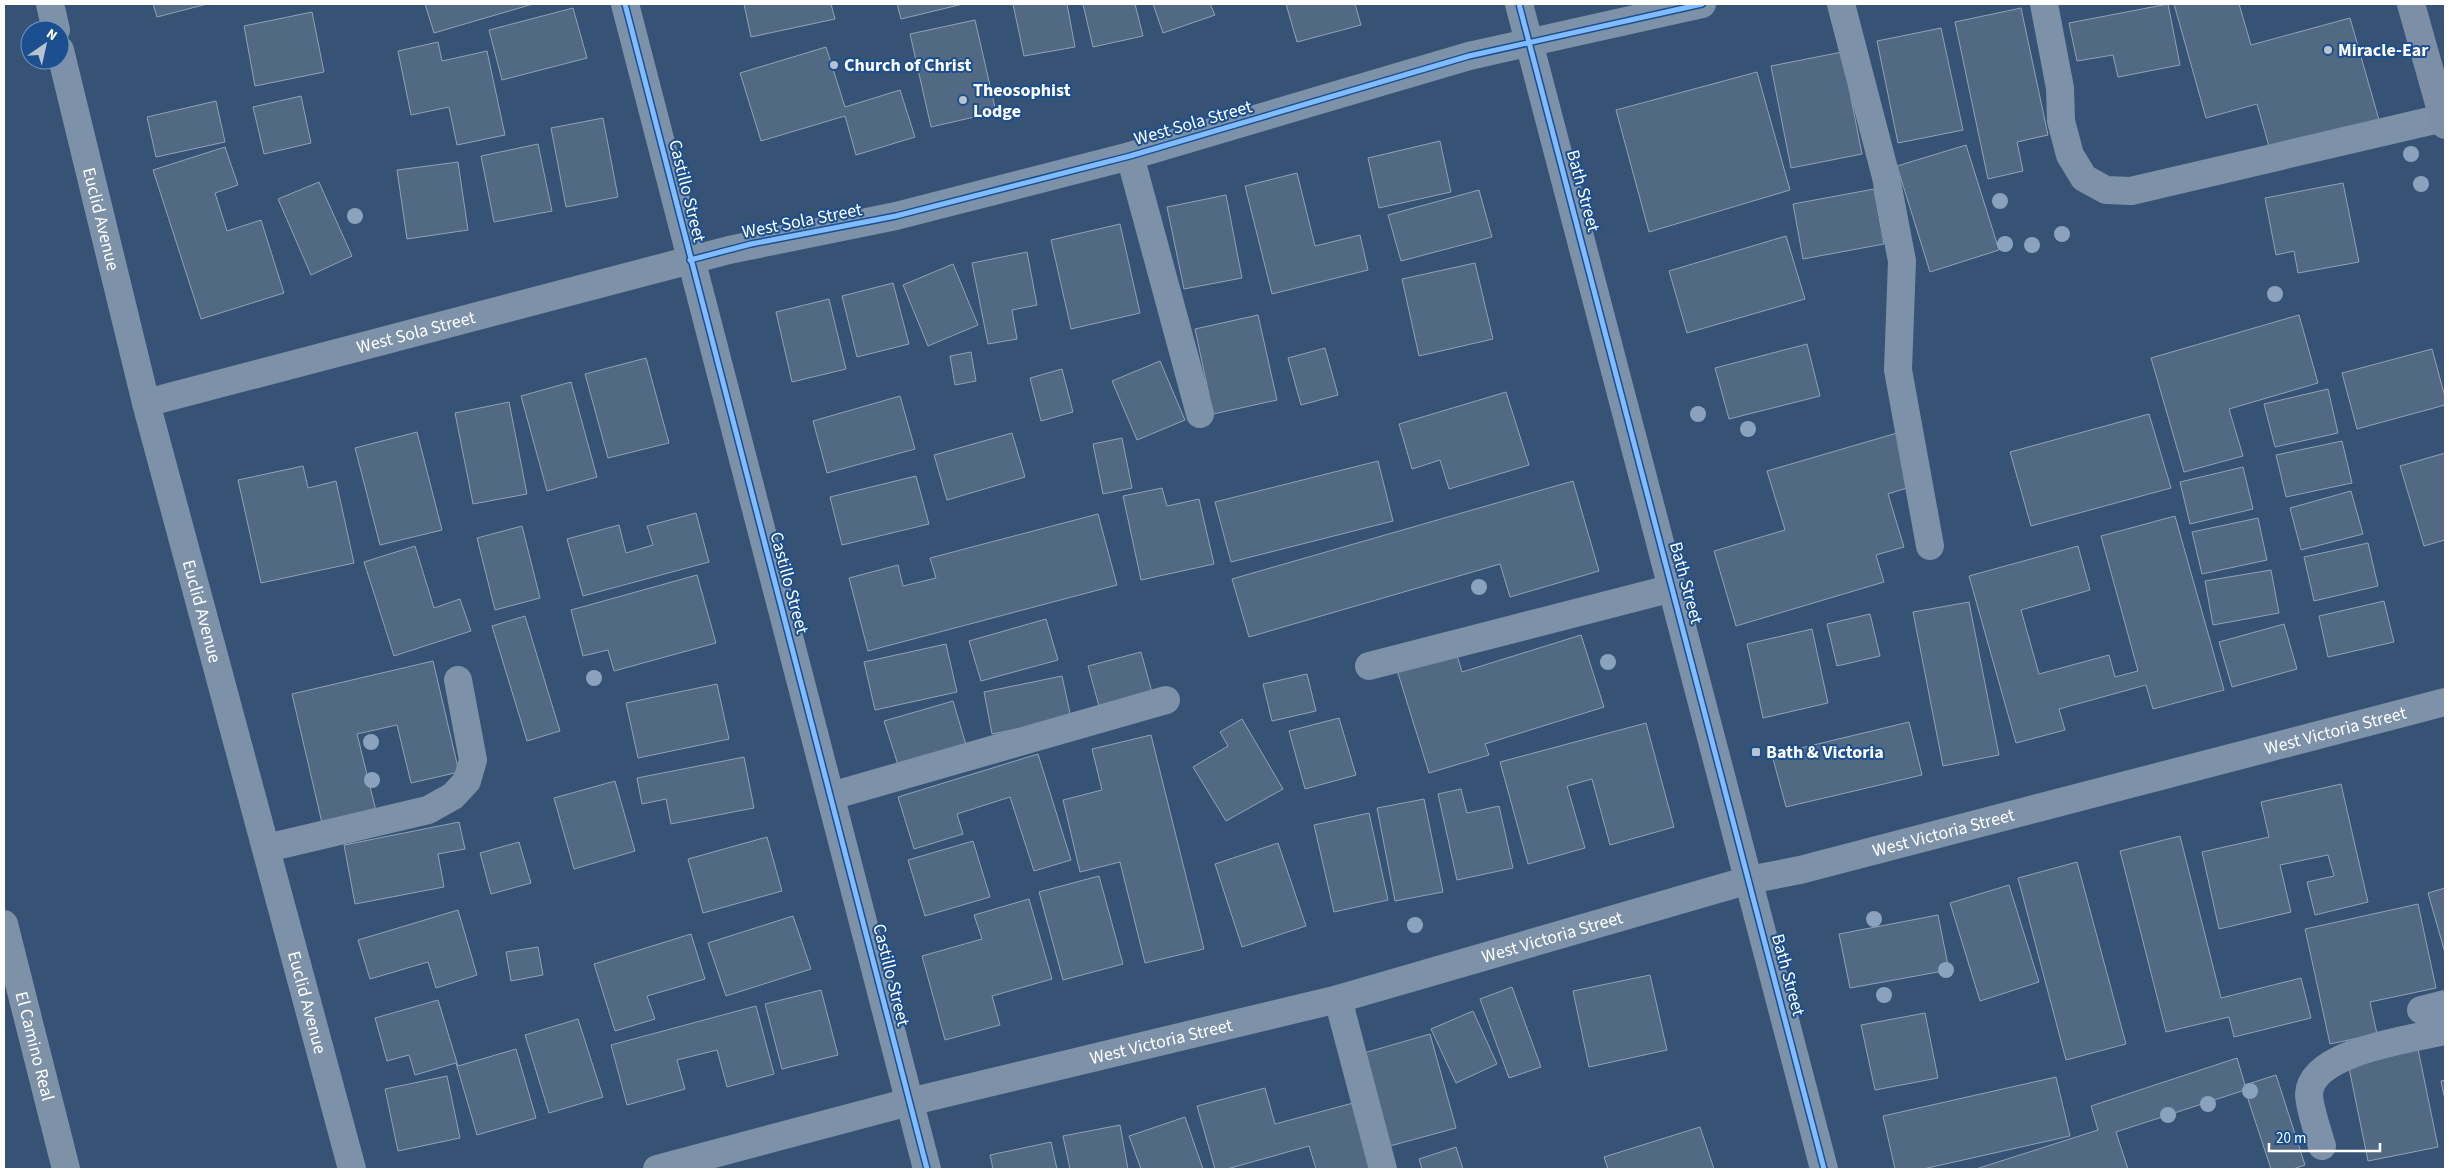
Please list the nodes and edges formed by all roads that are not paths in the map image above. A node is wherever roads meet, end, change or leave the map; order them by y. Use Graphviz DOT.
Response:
graph roads {
  1 [pos="50,4"];
  2 [pos="625,4"];
  3 [pos="1519,4"];
  4 [pos="1702,4"];
  5 [pos="1841,4"];
  6 [pos="2044,4"];
  7 [pos="2411,4"];
  8 [pos="54,20"];
  9 [pos="1531,43"];
  10 [pos="65,70"];
  11 [pos="2444,122"];
  12 [pos="1130,156"];
  13 [pos="690,260"];
  14 [pos="146,404"];
  15 [pos="1200,414"];
  16 [pos="1930,546"];
  17 [pos="1673,588"];
  18 [pos="1369,666"];
  19 [pos="458,680"];
  20 [pos="1166,700"];
  21 [pos="2445,702"];
  22 [pos="830,796"];
  23 [pos="267,848"];
  24 [pos="1749,880"];
  25 [pos="4,924"];
  26 [pos="1338,999"];
  27 [pos="2445,1031"];
  28 [pos="908,1102"];
  29 [pos="2322,1146"];
  30 [pos="66,1169"];
  31 [pos="352,1169"];
  32 [pos="657,1169"];
  33 [pos="927,1169"];
  34 [pos="1383,1169"];
  35 [pos="1824,1169"];
  1 -- 8 [label="street"];
  2 -- 13 [label="street, Castillo Street"];
  3 -- 9 [label="street, Bath Street"];
  4 -- 9 [label="street, West Sola Street"];
  5 -- 16 [label="street"];
  6 -- 11 [label="street"];
  7 -- 11 [label="main road"];
  9 -- 12 [label="street, West Sola Street"];
  9 -- 17 [label="street, Bath Street"];
  10 -- 14 [label="street, Euclid Avenue"];
  12 -- 13 [label="street, West Sola Street"];
  12 -- 15 [label="street"];
  13 -- 14 [label="street, West Sola Street"];
  13 -- 22 [label="street, Castillo Street"];
  14 -- 23 [label="street, Euclid Avenue"];
  17 -- 18 [label="street"];
  17 -- 24 [label="street, Bath Street"];
  19 -- 23 [label="street"];
  20 -- 22 [label="street"];
  21 -- 24 [label="street, West Victoria Street"];
  22 -- 28 [label="street, Castillo Street"];
  23 -- 31 [label="street, Euclid Avenue"];
  24 -- 26 [label="street, West Victoria Street"];
  24 -- 35 [label="street, Bath Street"];
  25 -- 30 [label="highway, El Camino Real"];
  26 -- 28 [label="street, West Victoria Street"];
  26 -- 34 [label="street"];
  27 -- 29 [label="street"];
  28 -- 32 [label="street, West Victoria Street"];
  28 -- 33 [label="street, Castillo Street"];
}
